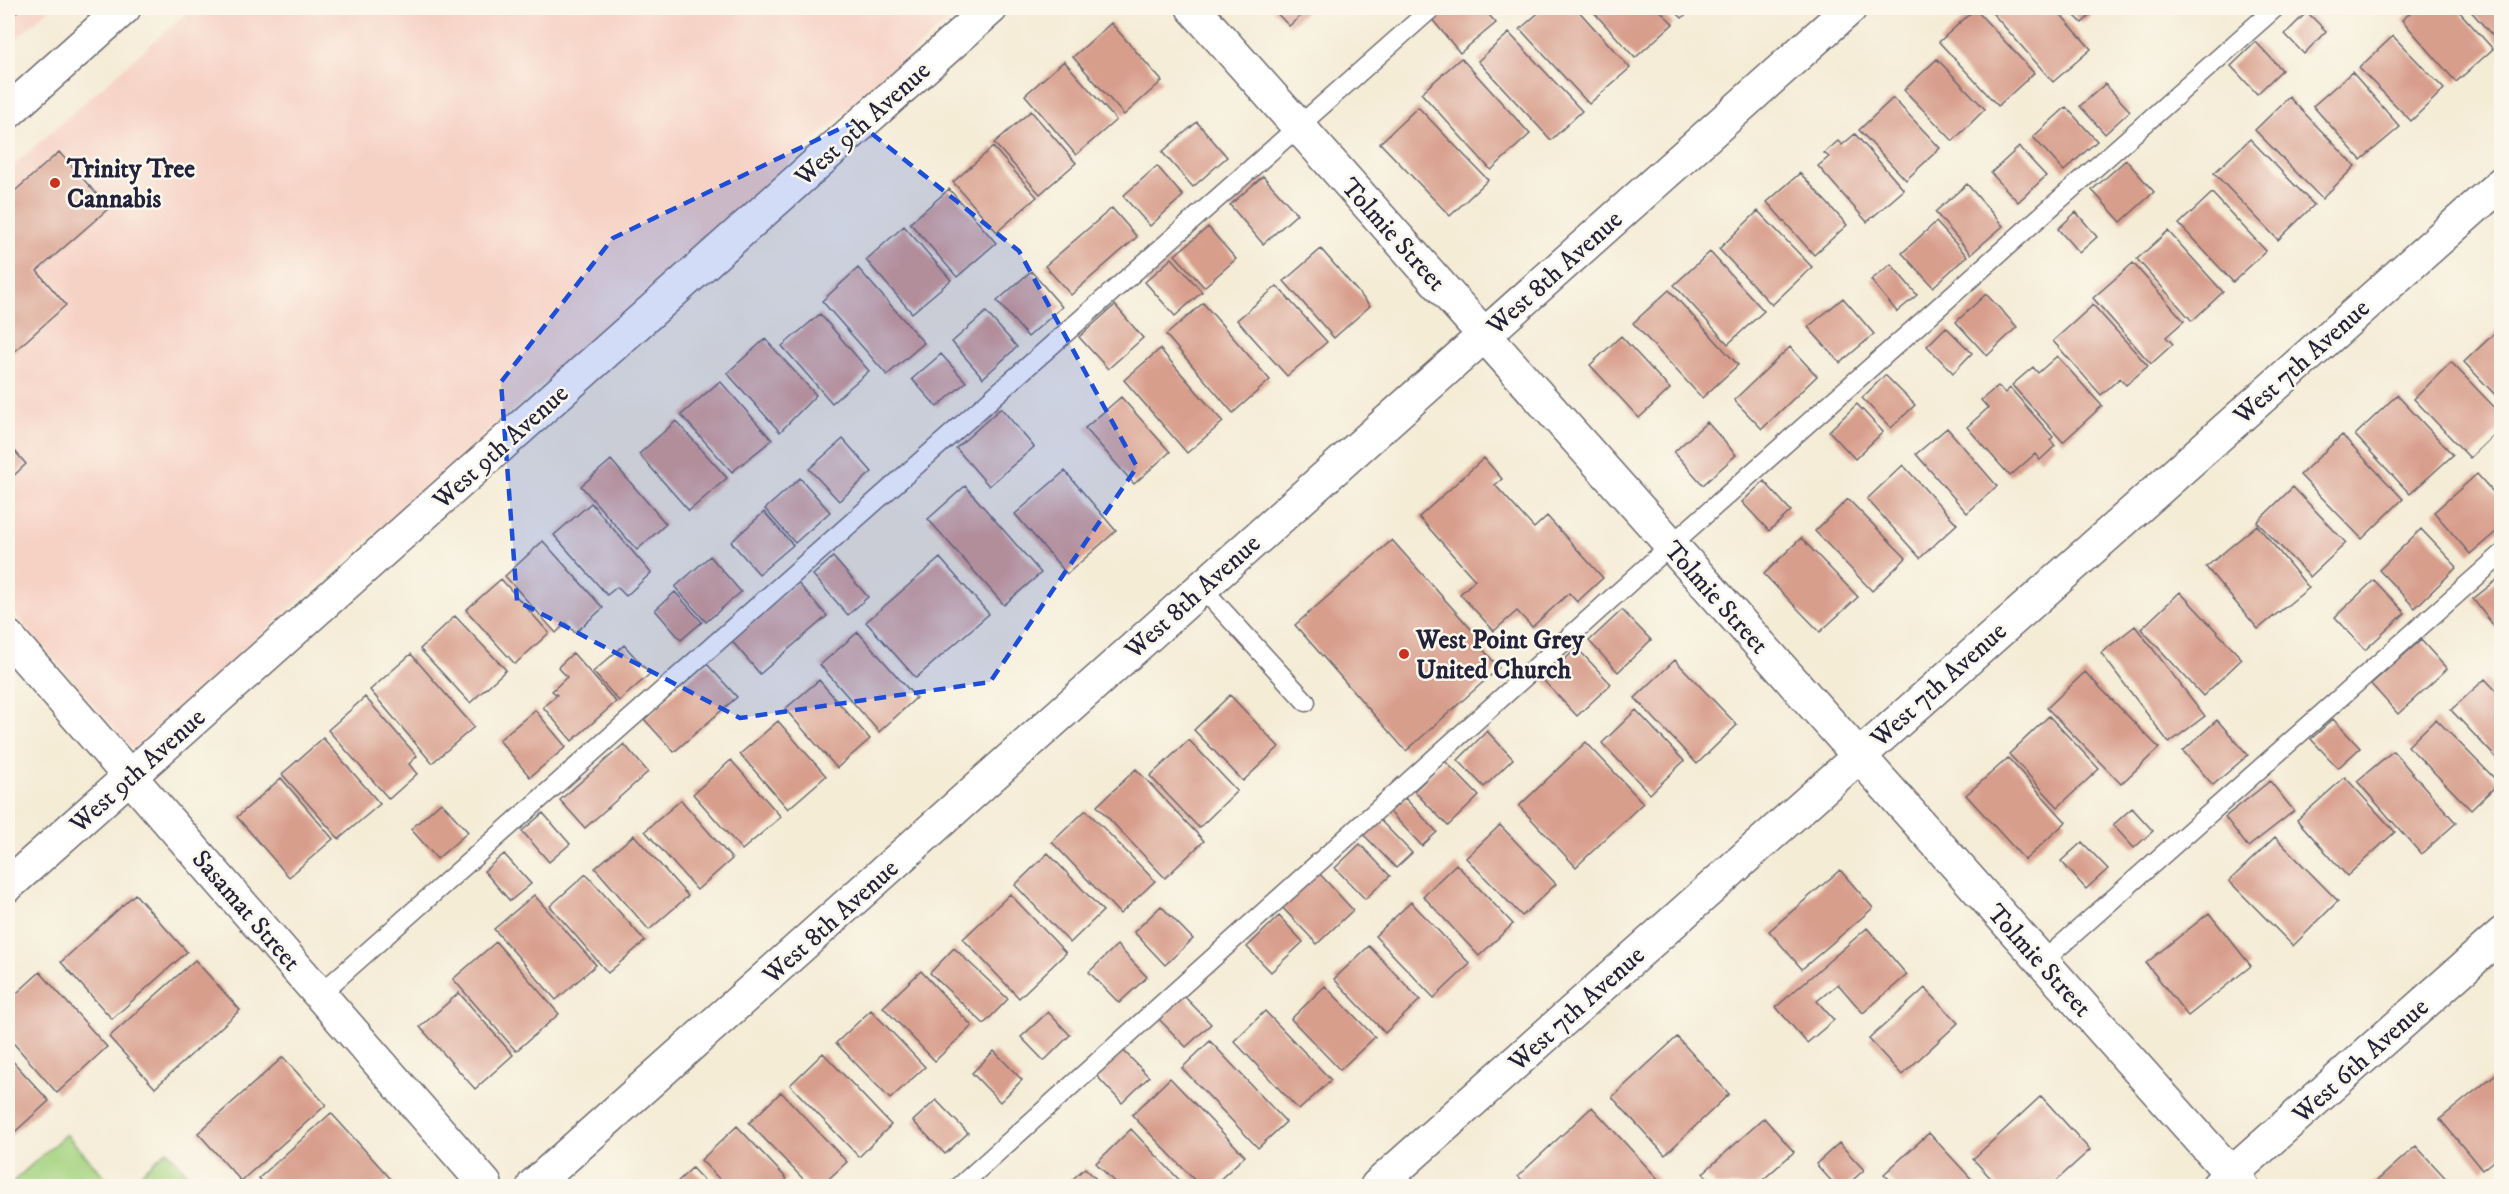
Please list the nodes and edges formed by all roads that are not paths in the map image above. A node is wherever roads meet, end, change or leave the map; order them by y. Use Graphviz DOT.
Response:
graph roads {
  1 [pos="124,8"];
  2 [pos="992,8"];
  3 [pos="1193,8"];
  4 [pos="1432,8"];
  5 [pos="1850,8"];
  6 [pos="2275,8"];
  7 [pos="8,112"];
  8 [pos="1298,126"];
  9 [pos="2502,183"];
  10 [pos="1484,335"];
  11 [pos="1671,544"];
  12 [pos="2502,554"];
  13 [pos="1202,588"];
  14 [pos="8,637"];
  15 [pos="1306,702"];
  16 [pos="1858,755"];
  17 [pos="130,776"];
  18 [pos="8,885"];
  19 [pos="2502,934"];
  20 [pos="2042,962"];
  21 [pos="320,994"];
  22 [pos="2231,1183"];
  23 [pos="484,1185"];
  24 [pos="535,1186"];
  25 [pos="960,1186"];
  26 [pos="1377,1186"];
  1 -- 7 [label="street"];
  2 -- 17 [label="street, West 9th Avenue"];
  3 -- 8 [label="street, Tolmie Street"];
  4 -- 8 [label="lane"];
  5 -- 10 [label="street, West 8th Avenue"];
  6 -- 11 [label="lane"];
  8 -- 10 [label="street, Tolmie Street"];
  8 -- 21 [label="lane"];
  9 -- 16 [label="street, West 7th Avenue"];
  10 -- 11 [label="street, Tolmie Street"];
  10 -- 13 [label="street, West 8th Avenue"];
  11 -- 16 [label="street, Tolmie Street"];
  11 -- 25 [label="lane"];
  12 -- 20 [label="lane"];
  13 -- 15 [label="lane"];
  13 -- 24 [label="street, West 8th Avenue"];
  14 -- 17 [label="street, Sasamat Street"];
  16 -- 20 [label="street, Tolmie Street"];
  16 -- 26 [label="street, West 7th Avenue"];
  17 -- 18 [label="street, West 9th Avenue"];
  17 -- 21 [label="street, Sasamat Street"];
  19 -- 22 [label="street, West 6th Avenue"];
  20 -- 22 [label="street, Tolmie Street"];
  21 -- 23 [label="street, Sasamat Street"];
  23 -- 24 [label="street"];
}
